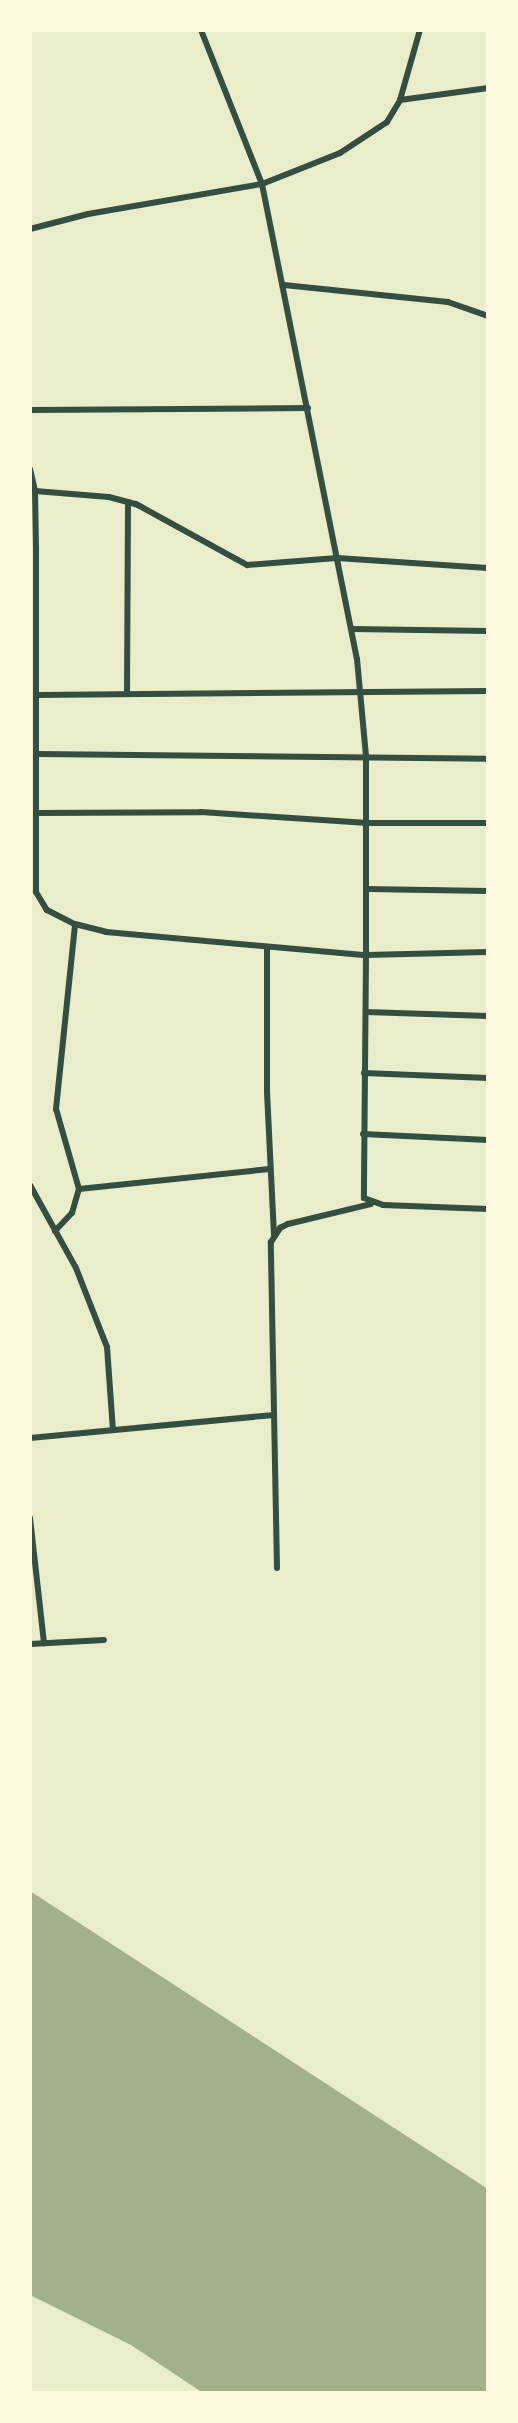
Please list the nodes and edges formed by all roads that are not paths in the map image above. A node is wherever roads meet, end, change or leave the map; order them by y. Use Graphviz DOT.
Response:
graph roads {
  1 [pos="201,30"];
  2 [pos="420,30"];
  3 [pos="488,88"];
  4 [pos="400,100"];
  5 [pos="262,184"];
  6 [pos="30,229"];
  7 [pos="284,285"];
  8 [pos="488,316"];
  9 [pos="308,408"];
  10 [pos="30,410"];
  11 [pos="30,469"];
  12 [pos="35,490"];
  13 [pos="128,502"];
  14 [pos="337,558"];
  15 [pos="488,567"];
  16 [pos="352,629"];
  17 [pos="488,631"];
  18 [pos="33,637"];
  19 [pos="488,691"];
  20 [pos="127,693"];
  21 [pos="37,694"];
  22 [pos="363,694"];
  23 [pos="37,754"];
  24 [pos="366,756"];
  25 [pos="488,759"];
  26 [pos="37,813"];
  27 [pos="368,823"];
  28 [pos="488,823"];
  29 [pos="367,889"];
  30 [pos="488,891"];
  31 [pos="33,892"];
  32 [pos="75,924"];
  33 [pos="267,947"];
  34 [pos="488,952"];
  35 [pos="366,955"];
  36 [pos="366,1012"];
  37 [pos="488,1016"];
  38 [pos="364,1073"];
  39 [pos="488,1078"];
  40 [pos="363,1134"];
  41 [pos="488,1140"];
  42 [pos="270,1168"];
  43 [pos="30,1185"];
  44 [pos="79,1189"];
  45 [pos="371,1204"];
  46 [pos="488,1209"];
  47 [pos="55,1231"];
  48 [pos="274,1235"];
  49 [pos="274,1415"];
  50 [pos="113,1430"];
  51 [pos="30,1438"];
  52 [pos="30,1518"];
  53 [pos="277,1568"];
  54 [pos="104,1640"];
  55 [pos="44,1643"];
  56 [pos="30,1644"];
  1 -- 5 [label="street"];
  2 -- 4 [label="street"];
  3 -- 4 [label="street"];
  4 -- 5 [label="street"];
  5 -- 6 [label="street"];
  5 -- 7 [label="street"];
  7 -- 8 [label="street"];
  7 -- 9 [label="street"];
  9 -- 10 [label="street"];
  9 -- 14 [label="street"];
  11 -- 12 [label="street"];
  12 -- 13 [label="street"];
  12 -- 18 [label="street"];
  13 -- 14 [label="street"];
  13 -- 20 [label="street"];
  14 -- 15 [label="street"];
  14 -- 16 [label="street"];
  16 -- 17 [label="street"];
  16 -- 22 [label="street"];
  18 -- 21 [label="street"];
  19 -- 22 [label="street"];
  20 -- 21 [label="street"];
  20 -- 22 [label="street"];
  21 -- 23 [label="street"];
  22 -- 24 [label="street"];
  23 -- 24 [label="street"];
  23 -- 26 [label="street"];
  24 -- 25 [label="street"];
  24 -- 27 [label="street"];
  26 -- 27 [label="street"];
  26 -- 31 [label="street"];
  27 -- 28 [label="street"];
  27 -- 29 [label="street"];
  29 -- 30 [label="street"];
  29 -- 35 [label="street"];
  31 -- 32 [label="street"];
  32 -- 33 [label="street"];
  32 -- 44 [label="street"];
  33 -- 35 [label="street"];
  33 -- 42 [label="street"];
  34 -- 35 [label="street"];
  35 -- 36 [label="street"];
  36 -- 37 [label="street"];
  36 -- 38 [label="street"];
  38 -- 39 [label="street"];
  38 -- 40 [label="street"];
  40 -- 41 [label="street"];
  40 -- 45 [label="street"];
  42 -- 44 [label="street"];
  42 -- 48 [label="street"];
  43 -- 47 [label="street"];
  44 -- 47 [label="street"];
  45 -- 46 [label="street"];
  45 -- 48 [label="street"];
  47 -- 50 [label="street"];
  48 -- 49 [label="street"];
  49 -- 50 [label="street"];
  49 -- 53 [label="street"];
  50 -- 51 [label="street"];
  52 -- 55 [label="street"];
  54 -- 55 [label="street"];
  55 -- 56 [label="street"];
}
